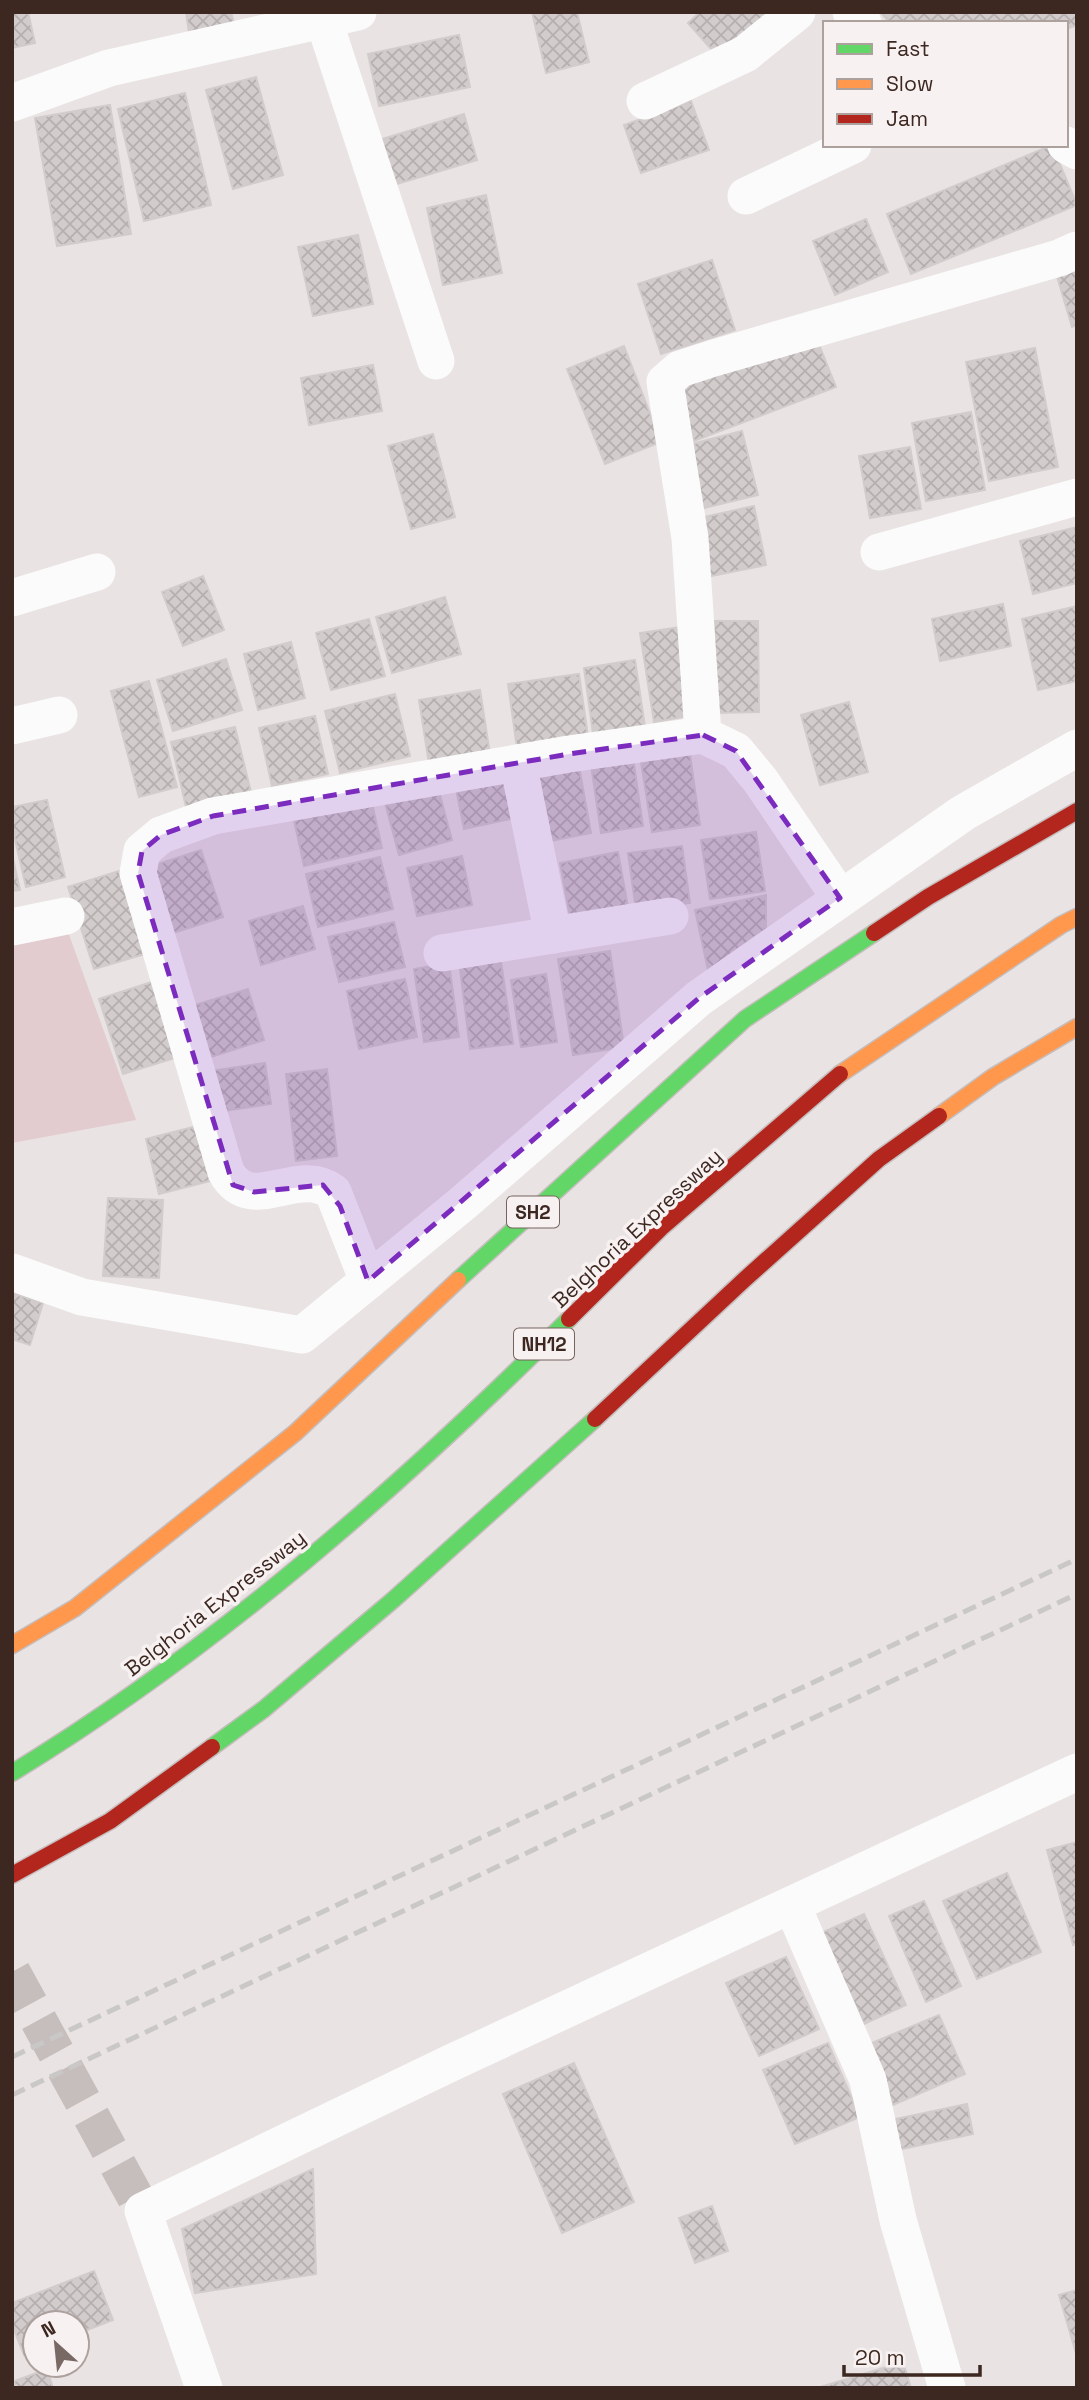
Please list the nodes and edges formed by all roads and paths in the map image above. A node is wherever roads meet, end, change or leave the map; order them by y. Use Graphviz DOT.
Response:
graph roads {
  1 [pos="358,12"];
  2 [pos="797,12"];
  3 [pos="324,21"];
  4 [pos="645,100"];
  5 [pos="12,103"];
  6 [pos="849,147"];
  7 [pos="746,196"];
  8 [pos="1077,250"];
  9 [pos="436,362"];
  10 [pos="1077,497"];
  11 [pos="879,552"];
  12 [pos="97,572"];
  13 [pos="12,598"];
  14 [pos="58,715"];
  15 [pos="12,726"];
  16 [pos="703,735"];
  17 [pos="1077,748"];
  18 [pos="518,763"];
  19 [pos="1077,811"];
  20 [pos="840,898"];
  21 [pos="66,916"];
  22 [pos="670,916"];
  23 [pos="1077,917"];
  24 [pos="12,927"];
  25 [pos="553,935"];
  26 [pos="442,953"];
  27 [pos="1077,1027"];
  28 [pos="12,1272"];
  29 [pos="368,1281"];
  30 [pos="12,1646"];
  31 [pos="1077,1772"];
  32 [pos="12,1773"];
  33 [pos="12,1875"];
  34 [pos="792,1905"];
  35 [pos="204,2388"];
  36 [pos="947,2388"];
  1 -- 3 [label="street"];
  2 -- 4 [label="street"];
  3 -- 5 [label="street"];
  3 -- 9 [label="street"];
  6 -- 7 [label="street"];
  8 -- 16 [label="street"];
  10 -- 11 [label="street"];
  12 -- 13 [label="street"];
  14 -- 15 [label="street"];
  16 -- 18 [label="street"];
  16 -- 20 [label="street"];
  17 -- 20 [label="street"];
  18 -- 25 [label="street"];
  18 -- 29 [label="street"];
  19 -- 30 [label="main road, SH2"];
  20 -- 29 [label="street"];
  21 -- 24 [label="street"];
  22 -- 25 [label="street"];
  23 -- 32 [label="main road, Belghoria Expressway / NH12"];
  25 -- 26 [label="street"];
  27 -- 33 [label="main road"];
  28 -- 29 [label="street"];
  31 -- 34 [label="street"];
  34 -- 35 [label="street"];
  34 -- 36 [label="street"];
}
